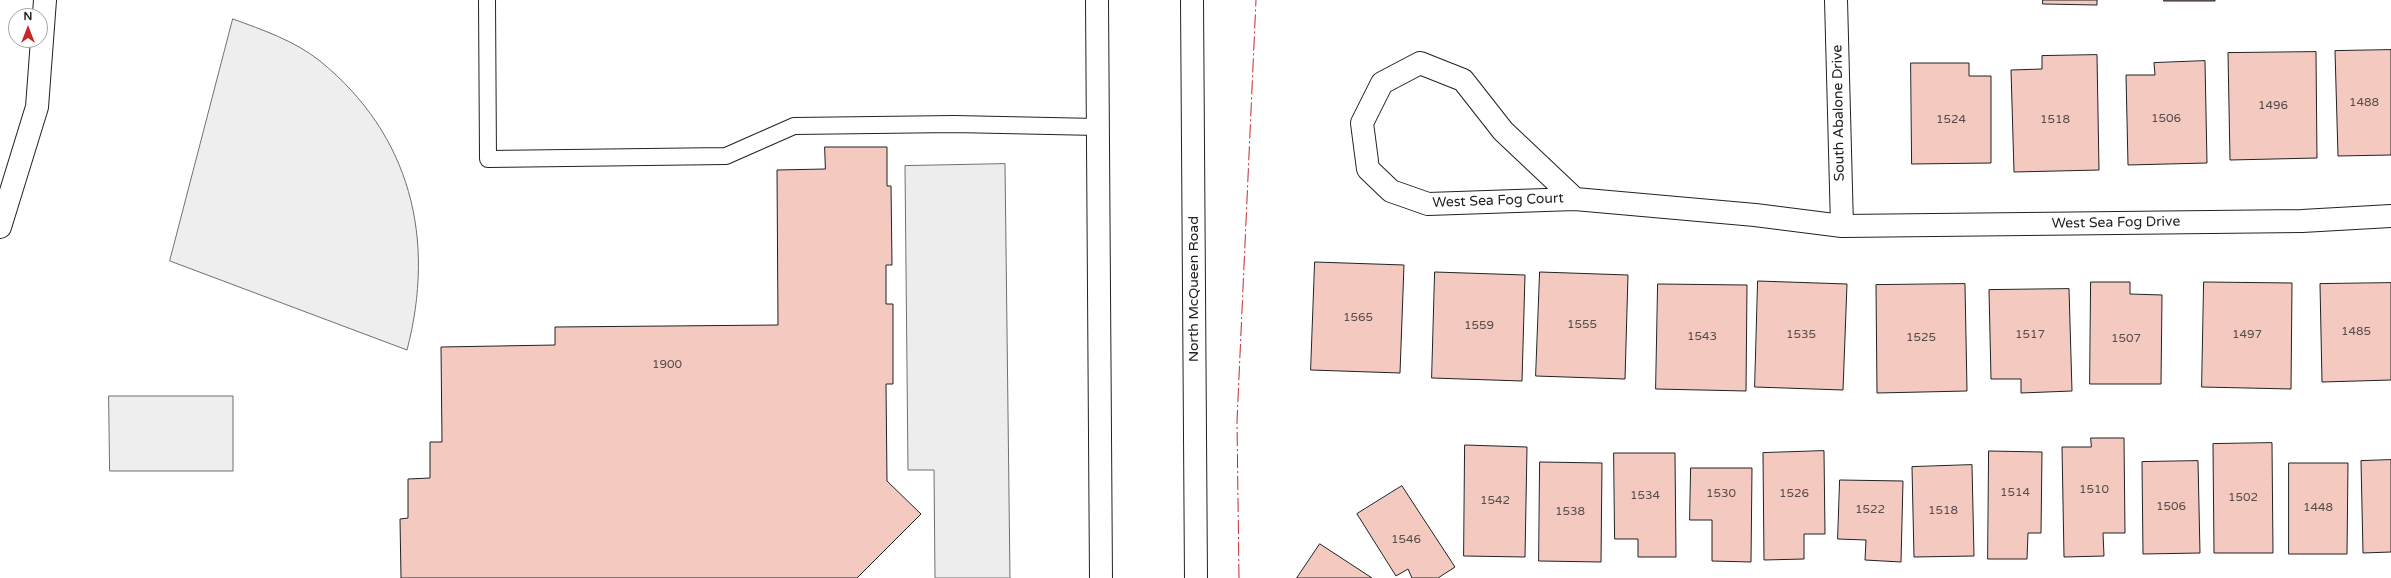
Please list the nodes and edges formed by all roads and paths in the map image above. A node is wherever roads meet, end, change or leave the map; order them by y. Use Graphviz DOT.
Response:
graph roads {
  1 [pos="45,0"];
  2 [pos="487,0"];
  3 [pos="1097,0"];
  4 [pos="1192,0"];
  5 [pos="1836,0"];
  6 [pos="1098,127"];
  7 [pos="1575,199"];
  8 [pos="2391,216"];
  9 [pos="1842,226"];
  10 [pos="0,227"];
  11 [pos="1101,578"];
  12 [pos="1196,578"];
  1 -- 10 [label="street"];
  2 -- 6 [label="lane"];
  3 -- 6 [label="street"];
  4 -- 12 [label="street, North McQueen Road"];
  5 -- 9 [label="street, South Abalone Drive"];
  6 -- 11 [label="street"];
  7 -- 7 [label="street, West Sea Fog Court"];
  7 -- 9 [label="street, West Sea Fog Court"];
  8 -- 9 [label="street, West Sea Fog Drive"];
}
